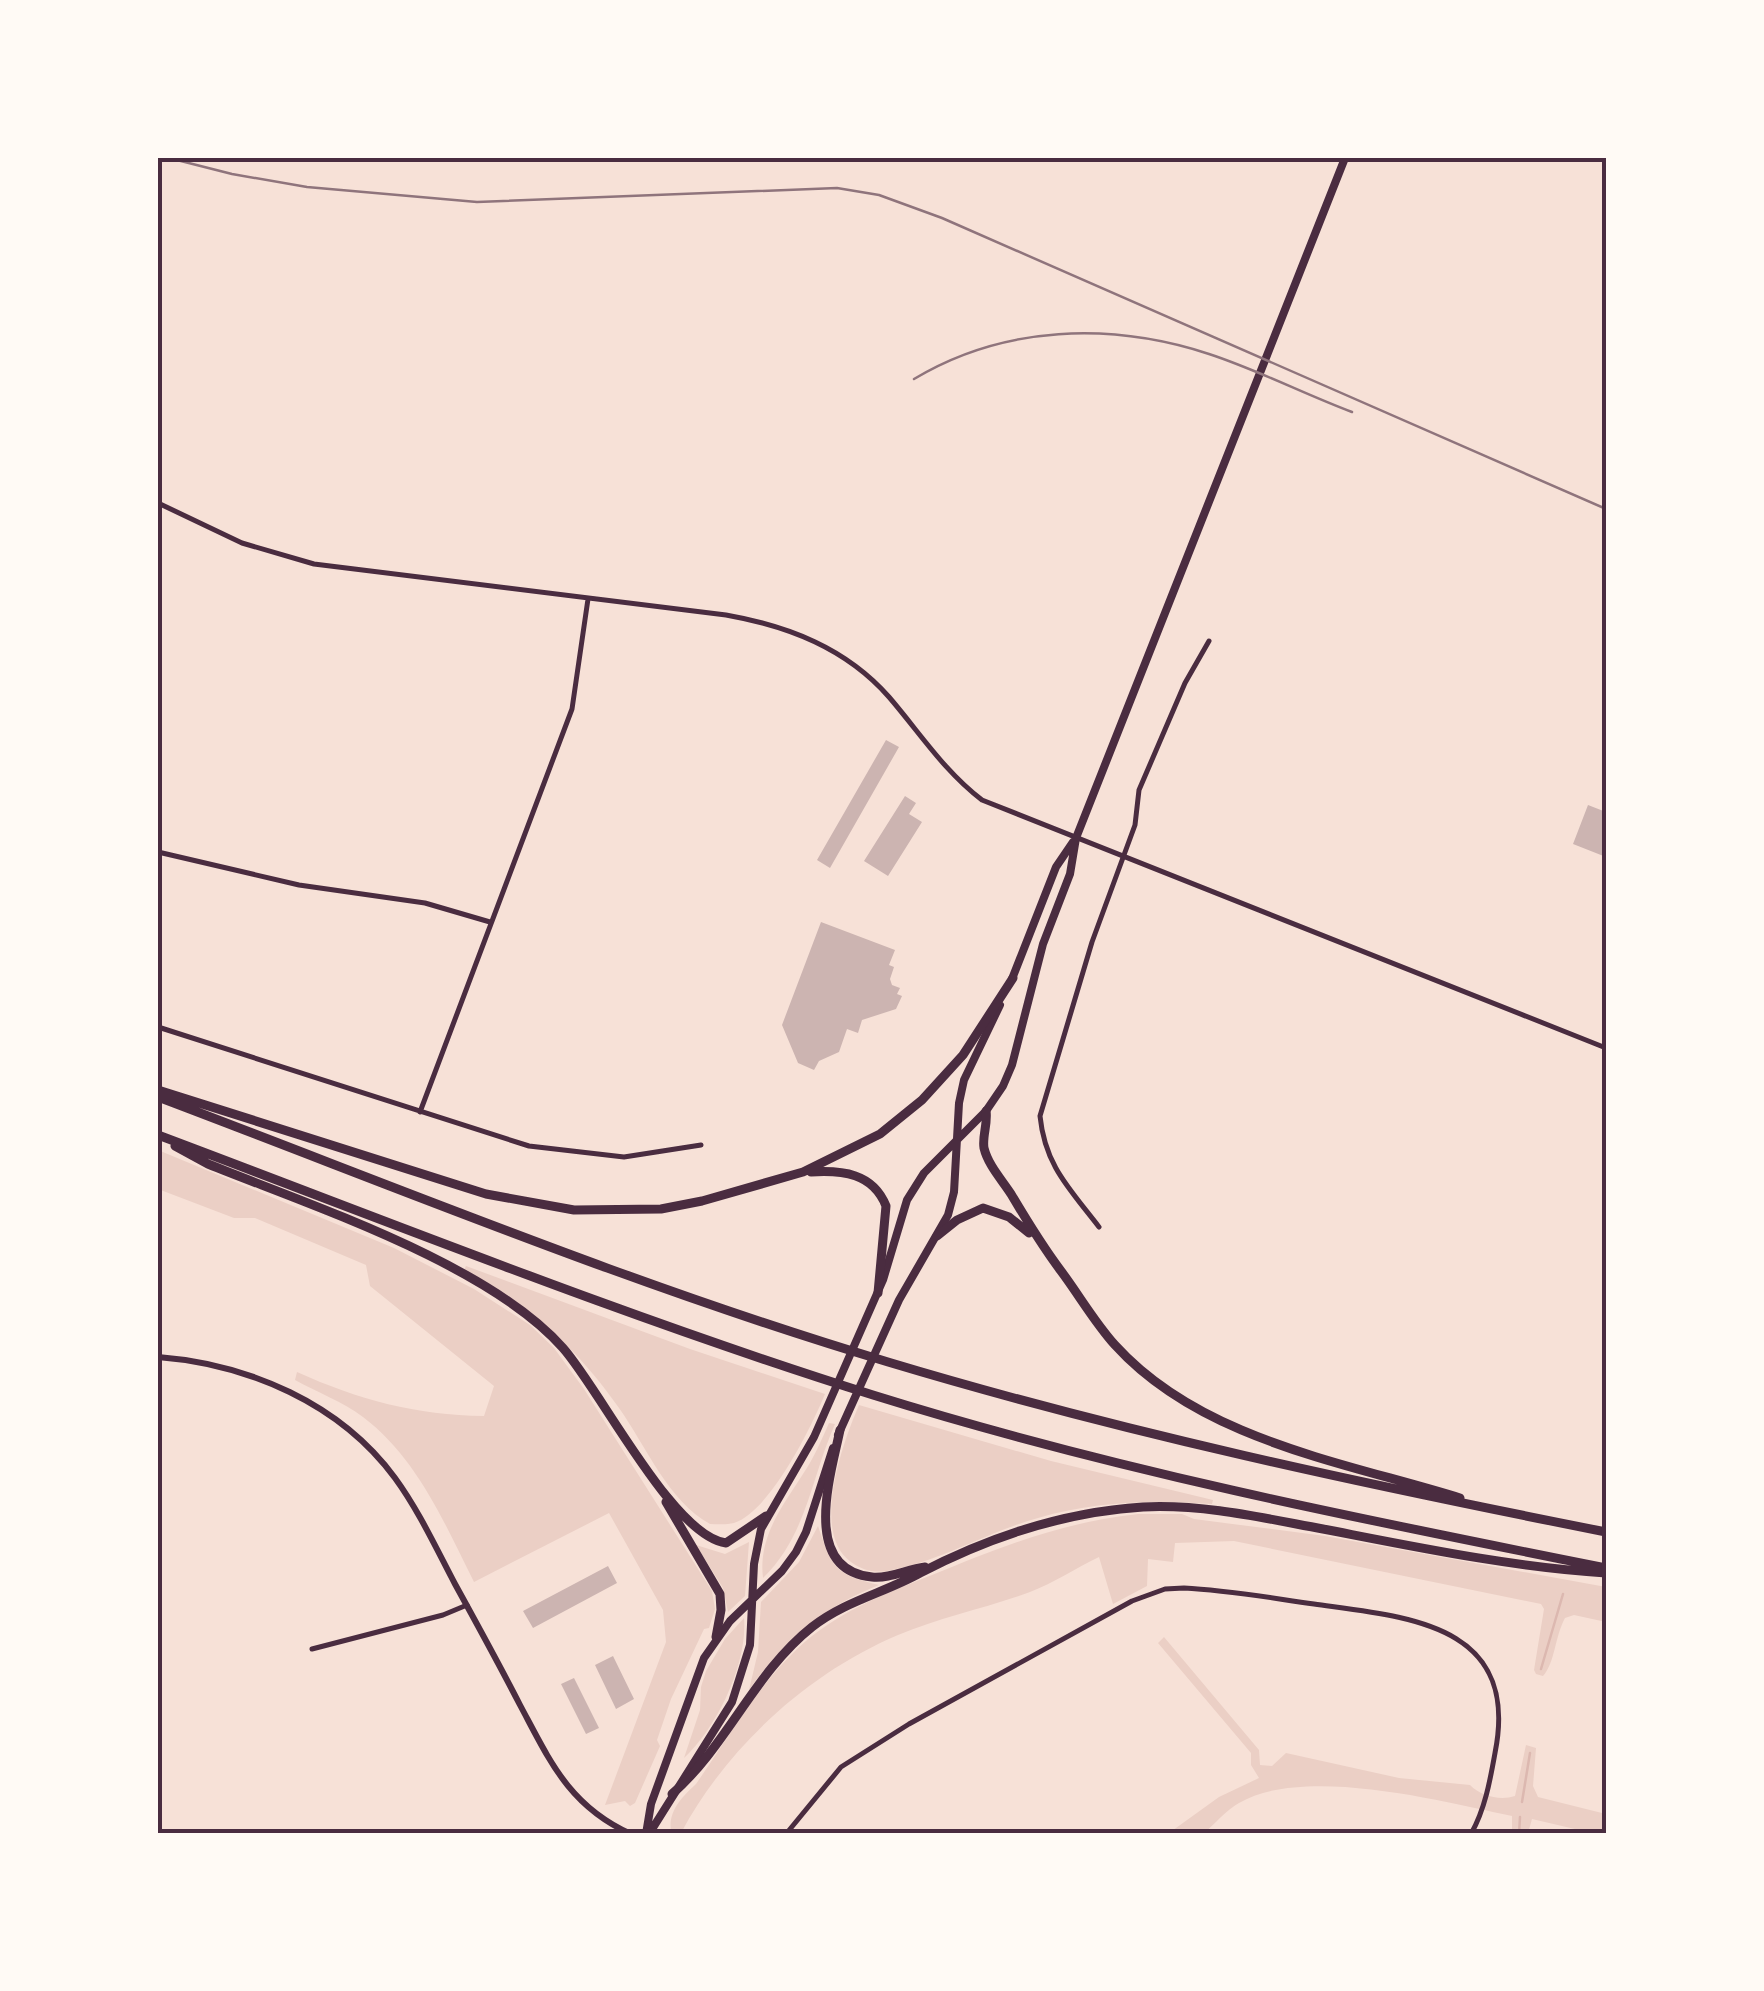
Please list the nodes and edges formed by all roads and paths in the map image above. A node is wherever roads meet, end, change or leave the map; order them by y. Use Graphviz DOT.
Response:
graph roads {
  1 [pos="1344,158"];
  2 [pos="158,504"];
  3 [pos="588,600"];
  4 [pos="1208,641"];
  5 [pos="1076,838"];
  6 [pos="158,852"];
  7 [pos="1123,857"];
  8 [pos="490,922"];
  9 [pos="1013,978"];
  10 [pos="158,1027"];
  11 [pos="1606,1048"];
  12 [pos="158,1094"];
  13 [pos="986,1111"];
  14 [pos="420,1112"];
  15 [pos="158,1136"];
  16 [pos="957,1140"];
  17 [pos="701,1145"];
  18 [pos="803,1172"];
  19 [pos="1099,1228"];
  20 [pos="937,1236"];
  21 [pos="1035,1238"];
  22 [pos="878,1293"];
  23 [pos="158,1357"];
  24 [pos="840,1430"];
  25 [pos="656,1482"];
  26 [pos="1510,1513"];
  27 [pos="766,1516"];
  28 [pos="1606,1532"];
  29 [pos="932,1566"];
  30 [pos="1606,1570"];
  31 [pos="752,1600"];
  32 [pos="467,1605"];
  33 [pos="716,1637"];
  34 [pos="312,1649"];
  35 [pos="672,1794"];
  36 [pos="631,1834"];
  37 [pos="647,1834"];
  38 [pos="786,1834"];
  39 [pos="1471,1834"];
  1 -- 5 [label="main road"];
  2 -- 3 [label="street"];
  3 -- 5 [label="street"];
  3 -- 8 [label="street"];
  4 -- 7 [label="street"];
  5 -- 7 [label="street"];
  5 -- 9 [label="main road"];
  5 -- 13 [label="main road"];
  6 -- 8 [label="street"];
  7 -- 11 [label="street"];
  7 -- 19 [label="street"];
  8 -- 14 [label="street"];
  9 -- 16 [label="main road"];
  9 -- 18 [label="highway"];
  10 -- 14 [label="street"];
  12 -- 18 [label="highway"];
  12 -- 26 [label="highway"];
  13 -- 16 [label="main road"];
  13 -- 21 [label="highway"];
  14 -- 17 [label="street"];
  15 -- 25 [label="highway"];
  15 -- 30 [label="highway"];
  16 -- 20 [label="main road"];
  16 -- 22 [label="main road"];
  18 -- 22 [label="highway"];
  20 -- 21 [label="highway"];
  20 -- 24 [label="main road"];
  21 -- 26 [label="highway"];
  22 -- 27 [label="main road"];
  23 -- 32 [label="main road"];
  24 -- 29 [label="highway"];
  24 -- 31 [label="main road"];
  25 -- 27 [label="highway"];
  25 -- 33 [label="highway"];
  26 -- 28 [label="highway"];
  27 -- 31 [label="main road"];
  29 -- 30 [label="highway"];
  29 -- 35 [label="highway"];
  31 -- 33 [label="main road"];
  31 -- 35 [label="main road"];
  32 -- 34 [label="street"];
  32 -- 36 [label="main road"];
  33 -- 37 [label="main road"];
  35 -- 37 [label="main road"];
  38 -- 39 [label="street"];
}
